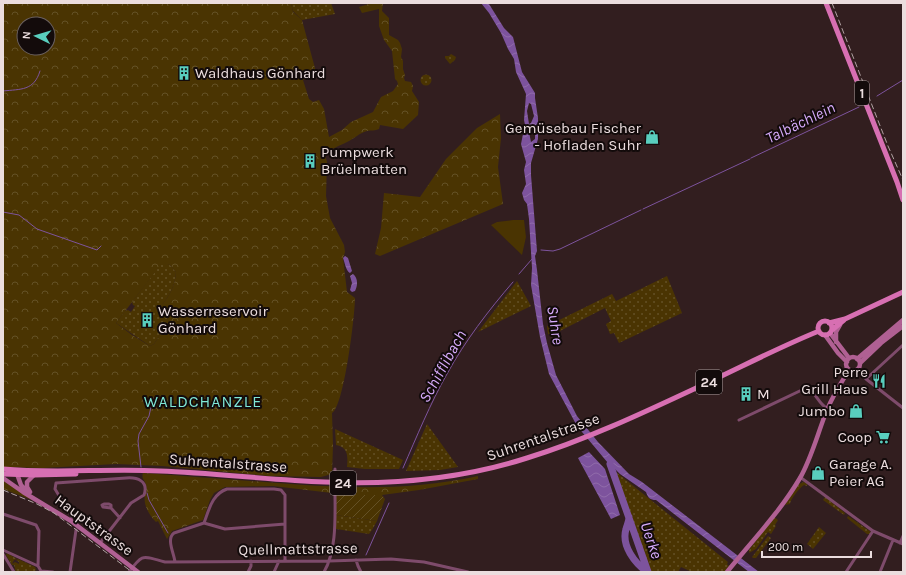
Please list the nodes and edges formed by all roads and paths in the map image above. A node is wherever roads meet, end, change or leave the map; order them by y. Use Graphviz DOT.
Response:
graph roads {
  1 [pos="826,3"];
  2 [pos="897,182"];
  3 [pos="903,193"];
  4 [pos="903,200"];
  5 [pos="903,292"];
  6 [pos="845,319"];
  7 [pos="903,320"];
  8 [pos="829,322"];
  9 [pos="903,326"];
  10 [pos="818,331"];
  11 [pos="829,333"];
  12 [pos="836,342"];
  13 [pos="903,345"];
  14 [pos="866,351"];
  15 [pos="844,353"];
  16 [pos="848,360"];
  17 [pos="859,361"];
  18 [pos="849,370"];
  19 [pos="857,370"];
  20 [pos="866,379"];
  21 [pos="827,408"];
  22 [pos="903,408"];
  23 [pos="739,420"];
  24 [pos="3,469"];
  25 [pos="335,469"];
  26 [pos="105,470"];
  27 [pos="15,473"];
  28 [pos="3,474"];
  29 [pos="34,475"];
  30 [pos="335,476"];
  31 [pos="800,477"];
  32 [pos="3,478"];
  33 [pos="15,486"];
  34 [pos="335,491"];
  35 [pos="35,498"];
  36 [pos="111,508"];
  37 [pos="3,514"];
  38 [pos="120,518"];
  39 [pos="71,521"];
  40 [pos="204,523"];
  41 [pos="285,524"];
  42 [pos="76,530"];
  43 [pos="873,531"];
  44 [pos="903,536"];
  45 [pos="893,540"];
  46 [pos="100,543"];
  47 [pos="901,543"];
  48 [pos="3,550"];
  49 [pos="3,554"];
  50 [pos="356,560"];
  51 [pos="251,561"];
  52 [pos="278,561"];
  53 [pos="285,561"];
  54 [pos="329,561"];
  55 [pos="175,562"];
  56 [pos="38,566"];
  57 [pos="454,568"];
  58 [pos="131,570"];
  59 [pos="40,571"];
  60 [pos="14,572"];
  61 [pos="53,572"];
  62 [pos="70,572"];
  63 [pos="138,572"];
  64 [pos="248,572"];
  65 [pos="274,572"];
  66 [pos="324,572"];
  67 [pos="361,572"];
  68 [pos="453,572"];
  69 [pos="468,572"];
  70 [pos="727,572"];
  71 [pos="846,572"];
  72 [pos="880,572"];
  1 -- 2 [label="main road, 1"];
  2 -- 3 [label="main road, 1"];
  2 -- 4 [label="main road, 1"];
  5 -- 6 [label="main road"];
  6 -- 8 [label="main road"];
  6 -- 11 [label="main road"];
  6 -- 12 [label="main road"];
  7 -- 14 [label="main road"];
  8 -- 10 [label="main road"];
  8 -- 11 [label="main road"];
  9 -- 17 [label="main road"];
  10 -- 11 [label="main road"];
  10 -- 26 [label="main road, Suhrentalstrasse / 24"];
  11 -- 12 [label="main road"];
  11 -- 16 [label="main road"];
  12 -- 15 [label="main road"];
  13 -- 20 [label="street"];
  14 -- 15 [label="main road"];
  14 -- 17 [label="main road"];
  15 -- 16 [label="main road"];
  16 -- 17 [label="main road"];
  16 -- 18 [label="main road"];
  17 -- 19 [label="main road"];
  18 -- 19 [label="main road"];
  18 -- 21 [label="main road"];
  19 -- 20 [label="street"];
  20 -- 22 [label="street"];
  21 -- 23 [label="street"];
  21 -- 31 [label="main road"];
  24 -- 27 [label="main road, 24"];
  25 -- 30 [label="street"];
  26 -- 27 [label="main road, Suhrentalstrasse / 24"];
  26 -- 29 [label="main road, 24"];
  27 -- 28 [label="main road, 24"];
  27 -- 29 [label="main road, 24"];
  27 -- 33 [label="main road"];
  27 -- 35 [label="main road"];
  29 -- 35 [label="main road"];
  31 -- 43 [label="street"];
  31 -- 70 [label="main road"];
  32 -- 33 [label="main road"];
  33 -- 35 [label="main road"];
  34 -- 54 [label="street"];
  35 -- 39 [label="main road, Hauptstrasse"];
  36 -- 38 [label="street"];
  37 -- 56 [label="street"];
  38 -- 39 [label="street"];
  38 -- 46 [label="street"];
  39 -- 46 [label="main road, Hauptstrasse"];
  40 -- 41 [label="street"];
  40 -- 41 [label="street"];
  40 -- 55 [label="street"];
  41 -- 53 [label="street"];
  42 -- 62 [label="street"];
  43 -- 45 [label="street"];
  43 -- 71 [label="street"];
  44 -- 47 [label="street"];
  45 -- 47 [label="street"];
  45 -- 72 [label="street"];
  46 -- 58 [label="main road, Hauptstrasse"];
  48 -- 56 [label="street"];
  49 -- 60 [label="street"];
  50 -- 54 [label="street, Quellmattstrasse"];
  50 -- 57 [label="street, Quellmattstrasse"];
  50 -- 67 [label="street"];
  51 -- 52 [label="street, Quellmattstrasse"];
  51 -- 55 [label="street, Quellmattstrasse"];
  51 -- 64 [label="street"];
  52 -- 53 [label="street, Quellmattstrasse"];
  52 -- 65 [label="street"];
  53 -- 54 [label="street, Quellmattstrasse"];
  54 -- 66 [label="street"];
  55 -- 58 [label="street, Quellmattstrasse"];
  56 -- 59 [label="street"];
  57 -- 68 [label="street"];
  57 -- 69 [label="street, Quellmattstrasse"];
  58 -- 63 [label="main road, Hauptstrasse"];
  59 -- 61 [label="street"];
}
